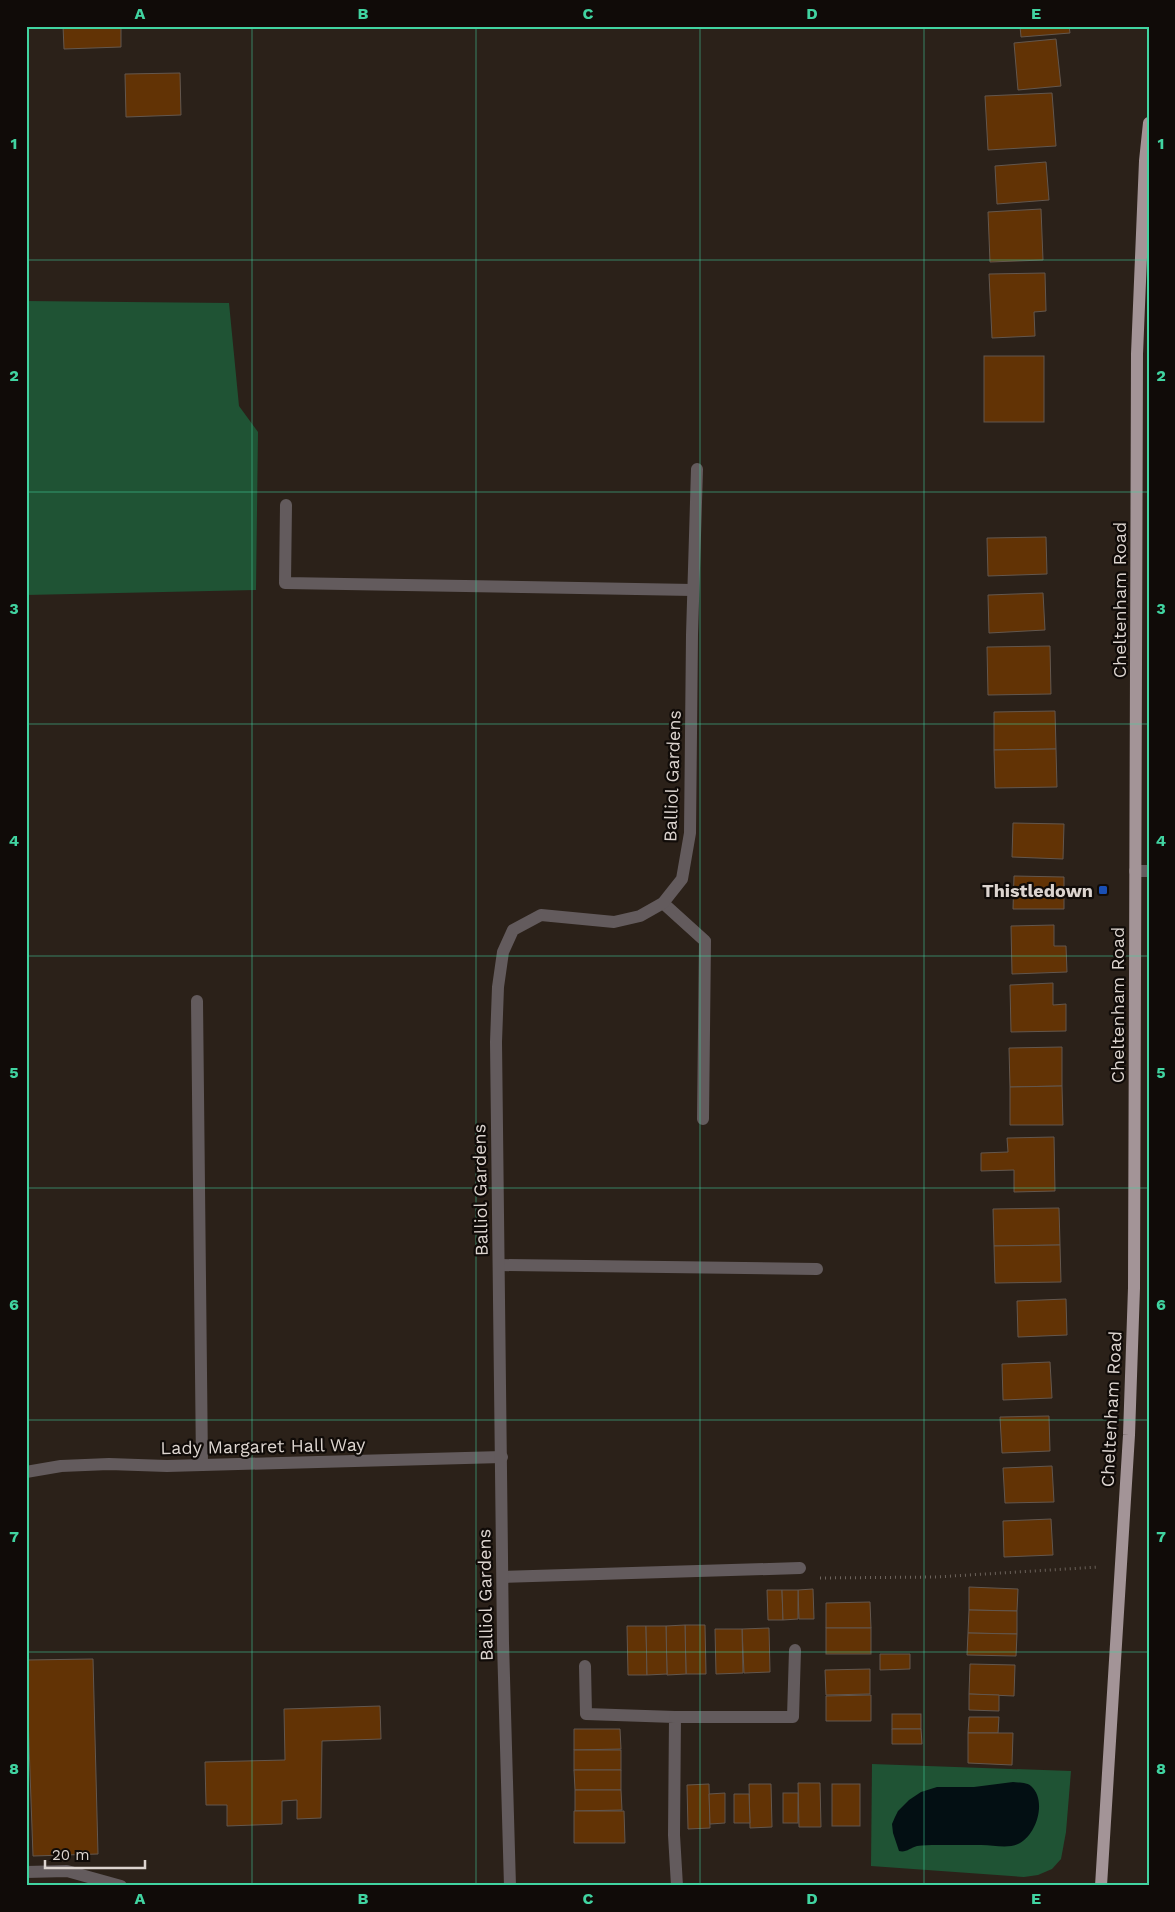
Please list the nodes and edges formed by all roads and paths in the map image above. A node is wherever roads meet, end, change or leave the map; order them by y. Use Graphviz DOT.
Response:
graph roads {
  1 [pos="1149,123"];
  2 [pos="697,468"];
  3 [pos="286,505"];
  4 [pos="693,590"];
  5 [pos="1135,871"];
  6 [pos="1149,871"];
  7 [pos="663,903"];
  8 [pos="197,1001"];
  9 [pos="703,1119"];
  10 [pos="499,1265"];
  11 [pos="817,1269"];
  12 [pos="502,1457"];
  13 [pos="202,1465"];
  14 [pos="26,1472"];
  15 [pos="1120,1565"];
  16 [pos="800,1568"];
  17 [pos="503,1577"];
  18 [pos="795,1650"];
  19 [pos="585,1666"];
  20 [pos="675,1716"];
  21 [pos="26,1872"];
  22 [pos="122,1886"];
  23 [pos="510,1886"];
  24 [pos="677,1886"];
  25 [pos="1100,1886"];
  1 -- 5 [label="main road, Cheltenham Road"];
  2 -- 4 [label="street, Balliol Gardens"];
  3 -- 4 [label="street"];
  4 -- 7 [label="street, Balliol Gardens"];
  5 -- 6 [label="street"];
  5 -- 15 [label="main road, Cheltenham Road"];
  7 -- 9 [label="street"];
  7 -- 10 [label="street, Balliol Gardens"];
  8 -- 13 [label="street"];
  10 -- 11 [label="street"];
  10 -- 12 [label="street, Balliol Gardens"];
  12 -- 13 [label="street, Lady Margaret Hall Way"];
  12 -- 17 [label="street, Balliol Gardens"];
  13 -- 14 [label="street, Lady Margaret Hall Way"];
  15 -- 16 [label="path"];
  15 -- 25 [label="main road, Cheltenham Road"];
  16 -- 17 [label="street"];
  17 -- 23 [label="street, Balliol Gardens"];
  18 -- 20 [label="street"];
  19 -- 20 [label="street"];
  20 -- 24 [label="street"];
  21 -- 22 [label="street"];
}
